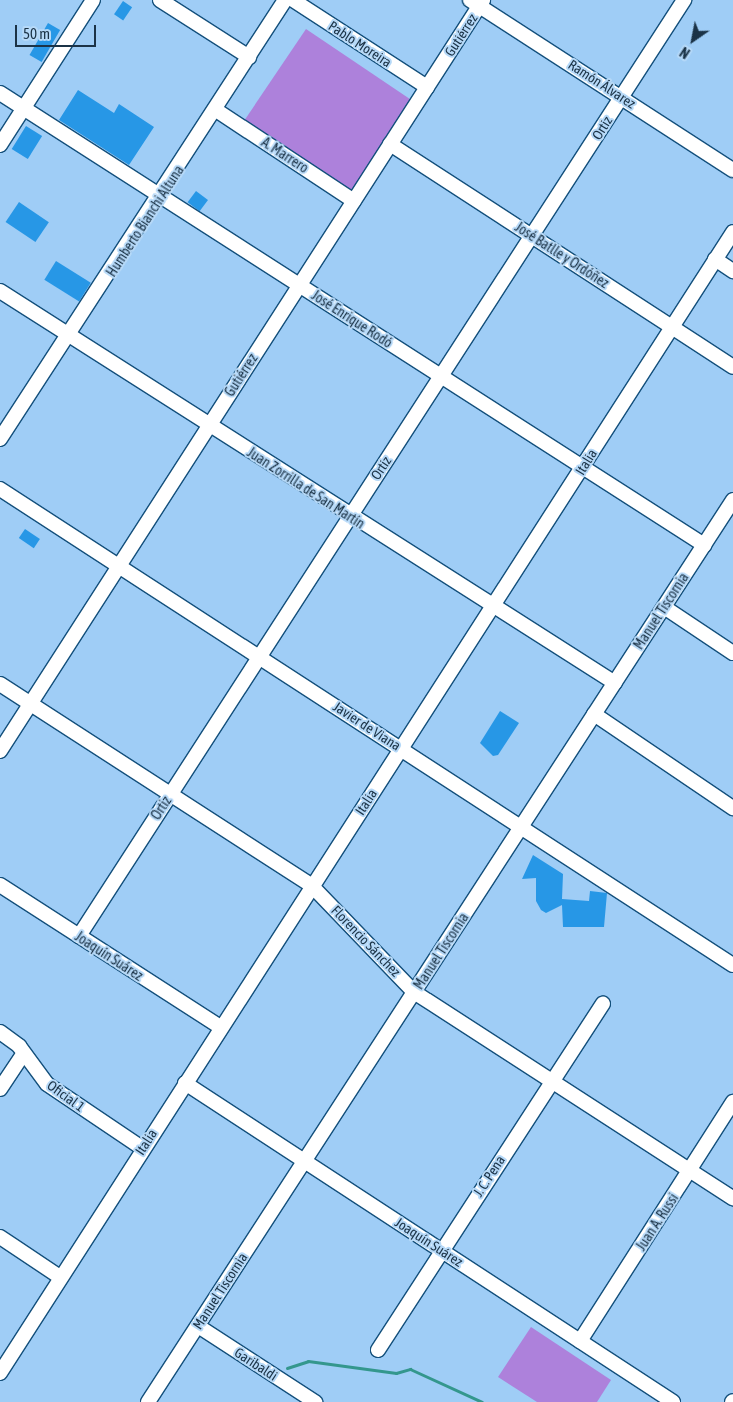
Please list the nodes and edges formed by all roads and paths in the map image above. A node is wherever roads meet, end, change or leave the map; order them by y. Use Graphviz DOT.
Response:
graph roads {
  1 [pos="93,0"];
  2 [pos="160,0"];
  3 [pos="285,0"];
  4 [pos="293,0"];
  5 [pos="684,0"];
  6 [pos="478,2"];
  7 [pos="249,57"];
  8 [pos="427,87"];
  9 [pos="0,93"];
  10 [pos="622,96"];
  11 [pos="23,108"];
  12 [pos="216,110"];
  13 [pos="390,144"];
  14 [pos="0,145"];
  15 [pos="733,170"];
  16 [pos="161,196"];
  17 [pos="354,201"];
  18 [pos="733,232"];
  19 [pos="534,237"];
  20 [pos="715,259"];
  21 [pos="733,271"];
  22 [pos="299,285"];
  23 [pos="0,291"];
  24 [pos="672,327"];
  25 [pos="69,336"];
  26 [pos="733,367"];
  27 [pos="442,377"];
  28 [pos="209,426"];
  29 [pos="0,439"];
  30 [pos="582,466"];
  31 [pos="0,489"];
  32 [pos="733,500"];
  33 [pos="349,516"];
  34 [pos="704,545"];
  35 [pos="118,566"];
  36 [pos="494,607"];
  37 [pos="664,607"];
  38 [pos="733,654"];
  39 [pos="258,657"];
  40 [pos="615,683"];
  41 [pos="0,684"];
  42 [pos="30,703"];
  43 [pos="594,714"];
  44 [pos="401,748"];
  45 [pos="0,751"];
  46 [pos="170,794"];
  47 [pos="733,808"];
  48 [pos="521,827"];
  49 [pos="0,885"];
  50 [pos="311,885"];
  51 [pos="79,936"];
  52 [pos="733,965"];
  53 [pos="414,992"];
  54 [pos="603,1004"];
  55 [pos="219,1026"];
  56 [pos="0,1032"];
  57 [pos="24,1053"];
  58 [pos="185,1082"];
  59 [pos="550,1083"];
  60 [pos="0,1089"];
  61 [pos="733,1102"];
  62 [pos="142,1148"];
  63 [pos="305,1161"];
  64 [pos="690,1171"];
  65 [pos="733,1198"];
  66 [pos="0,1237"];
  67 [pos="442,1250"];
  68 [pos="60,1277"];
  69 [pos="198,1326"];
  70 [pos="580,1341"];
  71 [pos="378,1350"];
  72 [pos="0,1373"];
  73 [pos="148,1402"];
  74 [pos="315,1402"];
  75 [pos="673,1402"];
  1 -- 11 [label="street"];
  2 -- 7 [label="street"];
  3 -- 7 [label="street, Humberto Bianchi Altuna"];
  4 -- 8 [label="street, Pablo Moreira"];
  5 -- 10 [label="street, Ortiz"];
  6 -- 8 [label="street, Gutiérrez"];
  6 -- 10 [label="street, Ramón Álvarez"];
  7 -- 12 [label="street, Humberto Bianchi Altuna"];
  8 -- 13 [label="street, Gutiérrez"];
  9 -- 11 [label="street, José Enrique Rodó"];
  10 -- 15 [label="street, Ramón Álvarez"];
  10 -- 19 [label="street, Ortiz"];
  11 -- 14 [label="street"];
  11 -- 16 [label="street, José Enrique Rodó"];
  12 -- 16 [label="street, Humberto Bianchi Altuna"];
  12 -- 17 [label="street, A. Marrero"];
  13 -- 17 [label="street, Gutiérrez"];
  13 -- 19 [label="street, José Batlle y Ordóñez"];
  16 -- 22 [label="street, José Enrique Rodó"];
  16 -- 25 [label="street, Humberto Bianchi Altuna"];
  17 -- 22 [label="street, Gutiérrez"];
  18 -- 20 [label="street, Italia"];
  19 -- 24 [label="street, José Batlle y Ordóñez"];
  19 -- 27 [label="street, Ortiz"];
  20 -- 21 [label="street"];
  20 -- 24 [label="street, Italia"];
  22 -- 27 [label="street, José Enrique Rodó"];
  22 -- 28 [label="street, Gutiérrez"];
  23 -- 25 [label="street, Juan Zorrilla de San Martín"];
  24 -- 26 [label="street, José Batlle y Ordóñez"];
  24 -- 30 [label="street, Italia"];
  25 -- 28 [label="street, Juan Zorrilla de San Martín"];
  25 -- 29 [label="street, Humberto Bianchi Altuna"];
  27 -- 30 [label="street, José Enrique Rodó"];
  27 -- 33 [label="street, Ortiz"];
  28 -- 33 [label="street, Juan Zorrilla de San Martín"];
  28 -- 35 [label="street, Gutiérrez"];
  30 -- 34 [label="street, José Enrique Rodó"];
  30 -- 36 [label="street, Italia"];
  31 -- 35 [label="street, Javier de Viana"];
  32 -- 34 [label="street, Manuel Tiscornia"];
  33 -- 36 [label="street, Juan Zorrilla de San Martín"];
  33 -- 39 [label="street, Ortiz"];
  34 -- 37 [label="street, Manuel Tiscornia"];
  35 -- 39 [label="street, Javier de Viana"];
  35 -- 42 [label="street, Gutiérrez"];
  36 -- 40 [label="street, Juan Zorrilla de San Martín"];
  36 -- 44 [label="street, Italia"];
  37 -- 38 [label="street"];
  37 -- 40 [label="street, Manuel Tiscornia"];
  39 -- 44 [label="street, Javier de Viana"];
  39 -- 46 [label="street, Ortiz"];
  40 -- 43 [label="street, Manuel Tiscornia"];
  41 -- 42 [label="street, Florencio Sánchez"];
  42 -- 45 [label="street, Gutiérrez"];
  42 -- 46 [label="street, Florencio Sánchez"];
  43 -- 47 [label="street"];
  43 -- 48 [label="street, Manuel Tiscornia"];
  44 -- 48 [label="street, Javier de Viana"];
  44 -- 50 [label="street, Italia"];
  46 -- 50 [label="street, Florencio Sánchez"];
  46 -- 51 [label="street, Ortiz"];
  48 -- 52 [label="street, Javier de Viana"];
  48 -- 53 [label="street, Manuel Tiscornia"];
  49 -- 51 [label="street, Joaquín Suárez"];
  50 -- 53 [label="street, Florencio Sánchez"];
  50 -- 55 [label="street, Italia"];
  51 -- 55 [label="street, Joaquín Suárez"];
  53 -- 59 [label="street, Florencio Sánchez"];
  53 -- 63 [label="street, Manuel Tiscornia"];
  54 -- 59 [label="street, J. C. Pena"];
  55 -- 58 [label="street, Italia"];
  56 -- 57 [label="street, Oficial 1"];
  57 -- 60 [label="street"];
  57 -- 62 [label="street, Oficial 1"];
  58 -- 62 [label="street, Italia"];
  58 -- 63 [label="street, Joaquín Suárez"];
  59 -- 64 [label="street, Florencio Sánchez"];
  59 -- 67 [label="street, J. C. Pena"];
  61 -- 64 [label="street, Juan A. Russi"];
  62 -- 68 [label="street, Italia"];
  63 -- 67 [label="street, Joaquín Suárez"];
  63 -- 69 [label="street, Manuel Tiscornia"];
  64 -- 65 [label="street, Florencio Sánchez"];
  64 -- 70 [label="street, Juan A. Russi"];
  66 -- 68 [label="street"];
  67 -- 70 [label="street, Joaquín Suárez"];
  67 -- 71 [label="street, J. C. Pena"];
  68 -- 72 [label="street, Italia"];
  69 -- 73 [label="street, Manuel Tiscornia"];
  69 -- 74 [label="street, Garibaldi"];
  70 -- 75 [label="street, Joaquín Suárez"];
}
